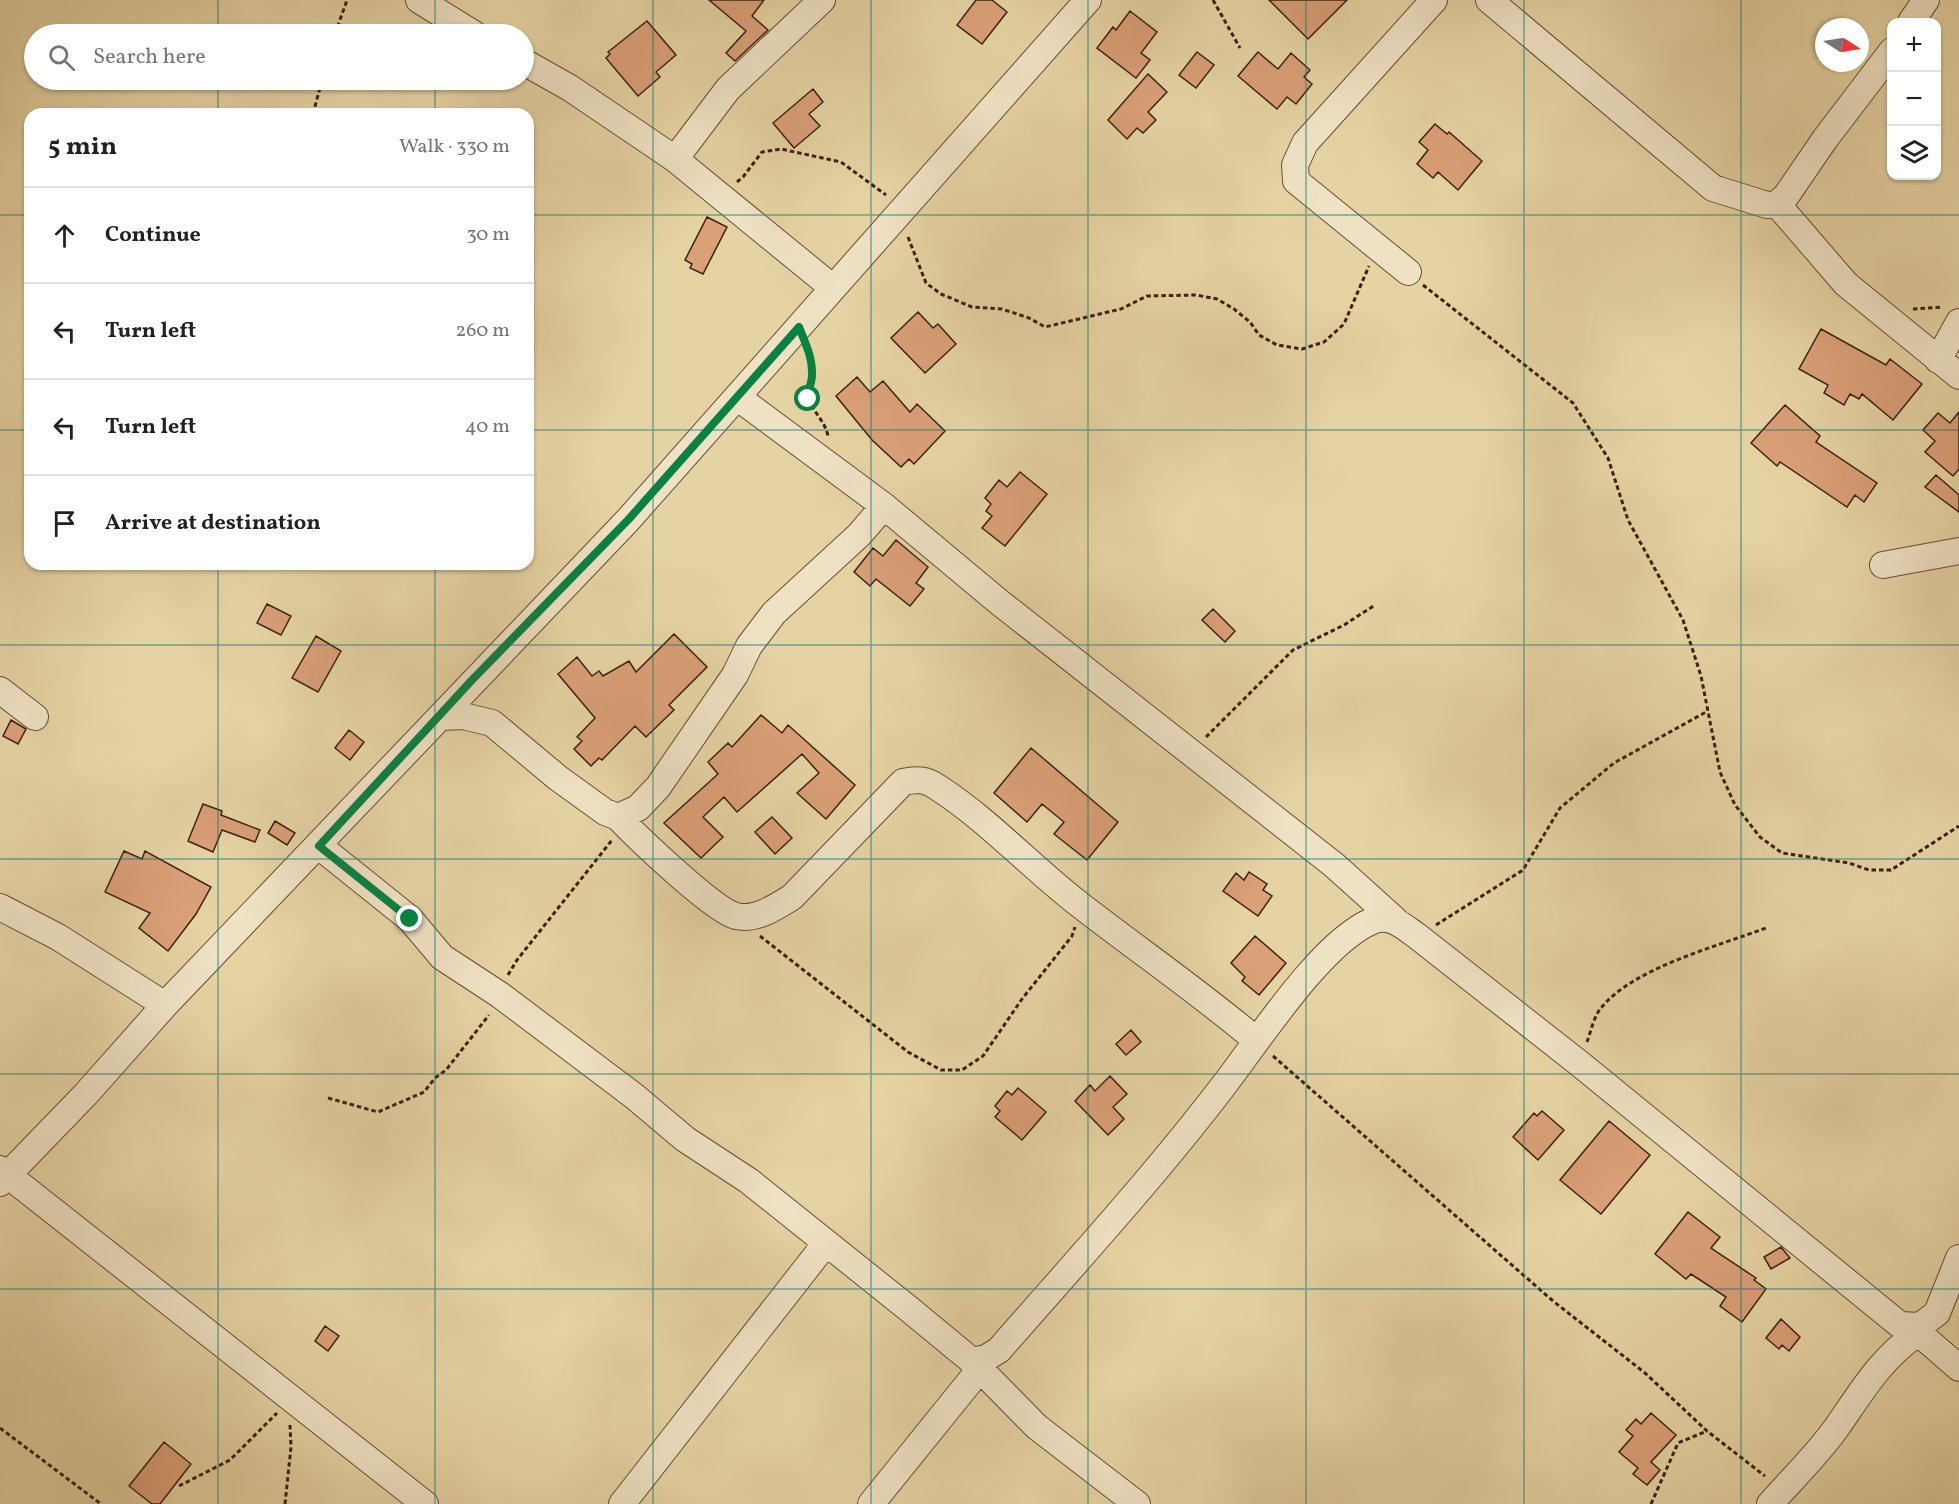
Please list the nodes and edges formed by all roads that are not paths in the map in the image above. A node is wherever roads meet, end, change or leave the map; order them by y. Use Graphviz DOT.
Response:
graph roads {
  1 [pos="420,0"];
  2 [pos="822,0"];
  3 [pos="1088,0"];
  4 [pos="1434,0"];
  5 [pos="1489,0"];
  6 [pos="1926,0"];
  7 [pos="1914,18"];
  8 [pos="458,24"];
  9 [pos="1887,58"];
  10 [pos="534,68"];
  11 [pos="675,159"];
  12 [pos="1777,204"];
  13 [pos="1408,272"];
  14 [pos="833,288"];
  15 [pos="1953,314"];
  16 [pos="1938,360"];
  17 [pos="1959,376"];
  18 [pos="737,397"];
  19 [pos="884,506"];
  20 [pos="1959,551"];
  21 [pos="1883,565"];
  22 [pos="472,680"];
  23 [pos="0,690"];
  24 [pos="36,717"];
  25 [pos="441,717"];
  26 [pos="480,718"];
  27 [pos="622,821"];
  28 [pos="319,846"];
  29 [pos="0,907"];
  30 [pos="1395,920"];
  31 [pos="165,1005"];
  32 [pos="1256,1040"];
  33 [pos="3,1176"];
  34 [pos="826,1244"];
  35 [pos="1959,1258"];
  36 [pos="1916,1330"];
  37 [pos="976,1365"];
  38 [pos="1959,1368"];
  39 [pos="1776,1497"];
  40 [pos="424,1504"];
  41 [pos="622,1504"];
  42 [pos="871,1504"];
  43 [pos="1137,1504"];
  1 -- 8 [label="street"];
  2 -- 11 [label="street"];
  3 -- 14 [label="street"];
  4 -- 13 [label="street"];
  5 -- 12 [label="street"];
  6 -- 7 [label="street"];
  9 -- 12 [label="street"];
  10 -- 11 [label="street"];
  11 -- 14 [label="street"];
  12 -- 16 [label="street"];
  14 -- 18 [label="street"];
  15 -- 16 [label="street"];
  16 -- 17 [label="street"];
  18 -- 19 [label="street"];
  18 -- 22 [label="street"];
  19 -- 27 [label="street"];
  19 -- 30 [label="street"];
  20 -- 21 [label="street"];
  22 -- 25 [label="street"];
  22 -- 26 [label="street"];
  23 -- 24 [label="street"];
  25 -- 26 [label="street"];
  25 -- 28 [label="street"];
  26 -- 27 [label="street"];
  27 -- 32 [label="street"];
  28 -- 31 [label="street"];
  28 -- 34 [label="street"];
  29 -- 31 [label="street"];
  30 -- 32 [label="street"];
  30 -- 36 [label="street"];
  31 -- 33 [label="street"];
  32 -- 37 [label="street"];
  33 -- 40 [label="street"];
  34 -- 37 [label="street"];
  34 -- 41 [label="street"];
  35 -- 36 [label="street"];
  36 -- 38 [label="street"];
  36 -- 39 [label="street"];
  37 -- 42 [label="street"];
  37 -- 43 [label="street"];
}
